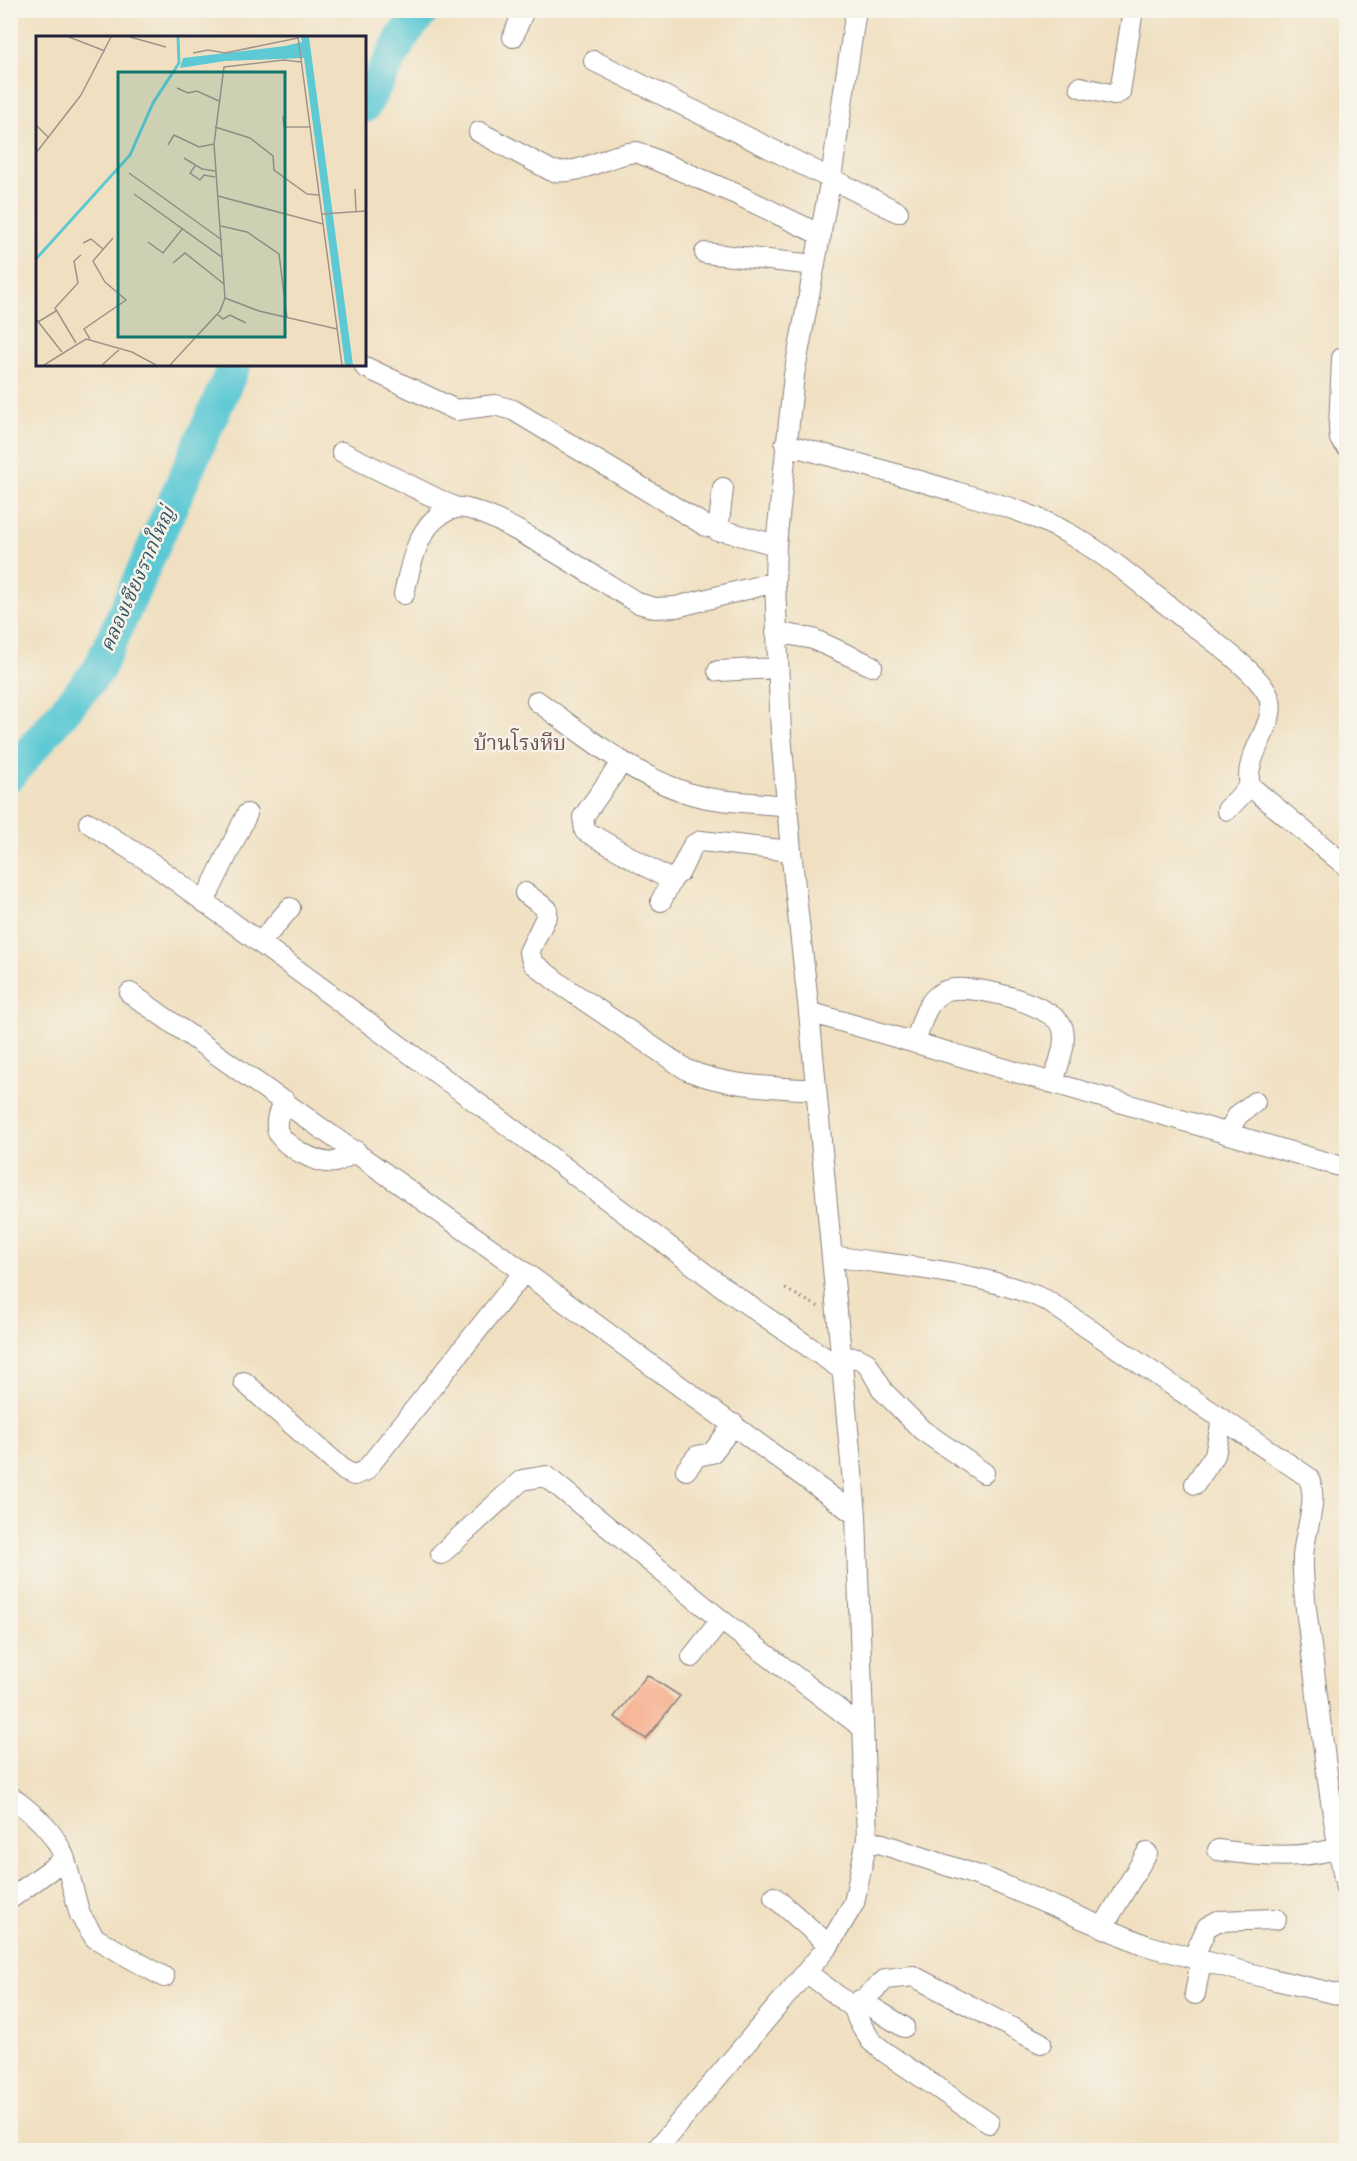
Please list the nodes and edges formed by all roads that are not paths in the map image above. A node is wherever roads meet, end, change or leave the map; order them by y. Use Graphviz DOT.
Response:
graph roads {
  1 [pos="525,10"];
  2 [pos="856,10"];
  3 [pos="1133,10"];
  4 [pos="513,37"];
  5 [pos="594,61"];
  6 [pos="1080,87"];
  7 [pos="480,132"];
  8 [pos="831,178"];
  9 [pos="898,212"];
  10 [pos="821,235"];
  11 [pos="705,253"];
  12 [pos="815,265"];
  13 [pos="1342,358"];
  14 [pos="365,367"];
  15 [pos="785,444"];
  16 [pos="1347,446"];
  17 [pos="342,452"];
  18 [pos="723,488"];
  19 [pos="456,508"];
  20 [pos="718,531"];
  21 [pos="776,545"];
  22 [pos="775,582"];
  23 [pos="404,594"];
  24 [pos="776,632"];
  25 [pos="872,666"];
  26 [pos="777,668"];
  27 [pos="718,670"];
  28 [pos="537,700"];
  29 [pos="622,762"];
  30 [pos="1250,786"];
  31 [pos="787,806"];
  32 [pos="1227,810"];
  33 [pos="247,814"];
  34 [pos="89,823"];
  35 [pos="790,851"];
  36 [pos="1347,866"];
  37 [pos="673,878"];
  38 [pos="525,893"];
  39 [pos="661,901"];
  40 [pos="204,902"];
  41 [pos="290,908"];
  42 [pos="261,943"];
  43 [pos="130,993"];
  44 [pos="809,1012"];
  45 [pos="915,1043"];
  46 [pos="1053,1083"];
  47 [pos="816,1090"];
  48 [pos="284,1100"];
  49 [pos="1255,1102"];
  50 [pos="1227,1134"];
  51 [pos="356,1151"];
  52 [pos="1347,1168"];
  53 [pos="832,1256"];
  54 [pos="524,1272"];
  55 [pos="840,1363"];
  56 [pos="244,1382"];
  57 [pos="1222,1420"];
  58 [pos="734,1424"];
  59 [pos="686,1470"];
  60 [pos="984,1473"];
  61 [pos="1196,1485"];
  62 [pos="856,1515"];
  63 [pos="441,1554"];
  64 [pos="721,1620"];
  65 [pos="692,1657"];
  66 [pos="863,1728"];
  67 [pos="10,1796"];
  68 [pos="867,1839"];
  69 [pos="1342,1846"];
  70 [pos="1218,1850"];
  71 [pos="1147,1853"];
  72 [pos="54,1867"];
  73 [pos="1347,1888"];
  74 [pos="774,1897"];
  75 [pos="10,1899"];
  76 [pos="1276,1918"];
  77 [pos="1103,1927"];
  78 [pos="830,1945"];
  79 [pos="1197,1959"];
  80 [pos="806,1972"];
  81 [pos="164,1977"];
  82 [pos="1196,1994"];
  83 [pos="1347,1996"];
  84 [pos="857,2004"];
  85 [pos="904,2027"];
  86 [pos="1041,2043"];
  87 [pos="989,2123"];
  88 [pos="656,2151"];
  1 -- 4 [label="street"];
  2 -- 8 [label="street"];
  3 -- 6 [label="street"];
  5 -- 8 [label="street"];
  7 -- 10 [label="street"];
  8 -- 9 [label="street"];
  8 -- 10 [label="street"];
  10 -- 12 [label="street"];
  11 -- 12 [label="street"];
  12 -- 15 [label="street"];
  13 -- 16 [label="street"];
  14 -- 20 [label="street"];
  15 -- 21 [label="street"];
  15 -- 30 [label="street"];
  17 -- 19 [label="street"];
  18 -- 20 [label="street"];
  19 -- 22 [label="street"];
  19 -- 23 [label="street"];
  20 -- 21 [label="street"];
  21 -- 22 [label="street"];
  22 -- 24 [label="street"];
  24 -- 25 [label="street"];
  24 -- 26 [label="street"];
  26 -- 27 [label="street"];
  26 -- 31 [label="street"];
  28 -- 29 [label="street"];
  29 -- 31 [label="street"];
  29 -- 37 [label="street"];
  30 -- 32 [label="street"];
  30 -- 36 [label="street"];
  31 -- 35 [label="street"];
  33 -- 40 [label="street"];
  34 -- 40 [label="street"];
  35 -- 37 [label="street"];
  35 -- 44 [label="street"];
  37 -- 39 [label="street"];
  38 -- 47 [label="street"];
  40 -- 42 [label="street"];
  41 -- 42 [label="street"];
  42 -- 55 [label="street"];
  43 -- 48 [label="street"];
  44 -- 45 [label="street"];
  44 -- 47 [label="street"];
  45 -- 46 [label="street"];
  45 -- 46 [label="street"];
  46 -- 50 [label="street"];
  47 -- 53 [label="street"];
  48 -- 51 [label="street"];
  48 -- 51 [label="street"];
  49 -- 50 [label="street"];
  50 -- 52 [label="street"];
  51 -- 54 [label="street"];
  53 -- 55 [label="street"];
  53 -- 57 [label="street"];
  54 -- 56 [label="street"];
  54 -- 58 [label="street"];
  55 -- 60 [label="street"];
  55 -- 62 [label="street"];
  57 -- 61 [label="street"];
  57 -- 69 [label="street"];
  58 -- 59 [label="street"];
  58 -- 62 [label="street"];
  62 -- 66 [label="street"];
  63 -- 64 [label="street"];
  64 -- 65 [label="street"];
  64 -- 66 [label="street"];
  66 -- 68 [label="street"];
  67 -- 72 [label="street"];
  68 -- 77 [label="street"];
  68 -- 78 [label="street"];
  69 -- 70 [label="street"];
  69 -- 73 [label="street"];
  71 -- 77 [label="street"];
  72 -- 75 [label="street"];
  72 -- 81 [label="street"];
  74 -- 78 [label="street"];
  76 -- 79 [label="street"];
  77 -- 79 [label="street"];
  78 -- 80 [label="street"];
  79 -- 82 [label="street"];
  79 -- 83 [label="street"];
  80 -- 84 [label="street"];
  80 -- 88 [label="street"];
  84 -- 85 [label="street"];
  84 -- 86 [label="street"];
  84 -- 87 [label="street"];
}
